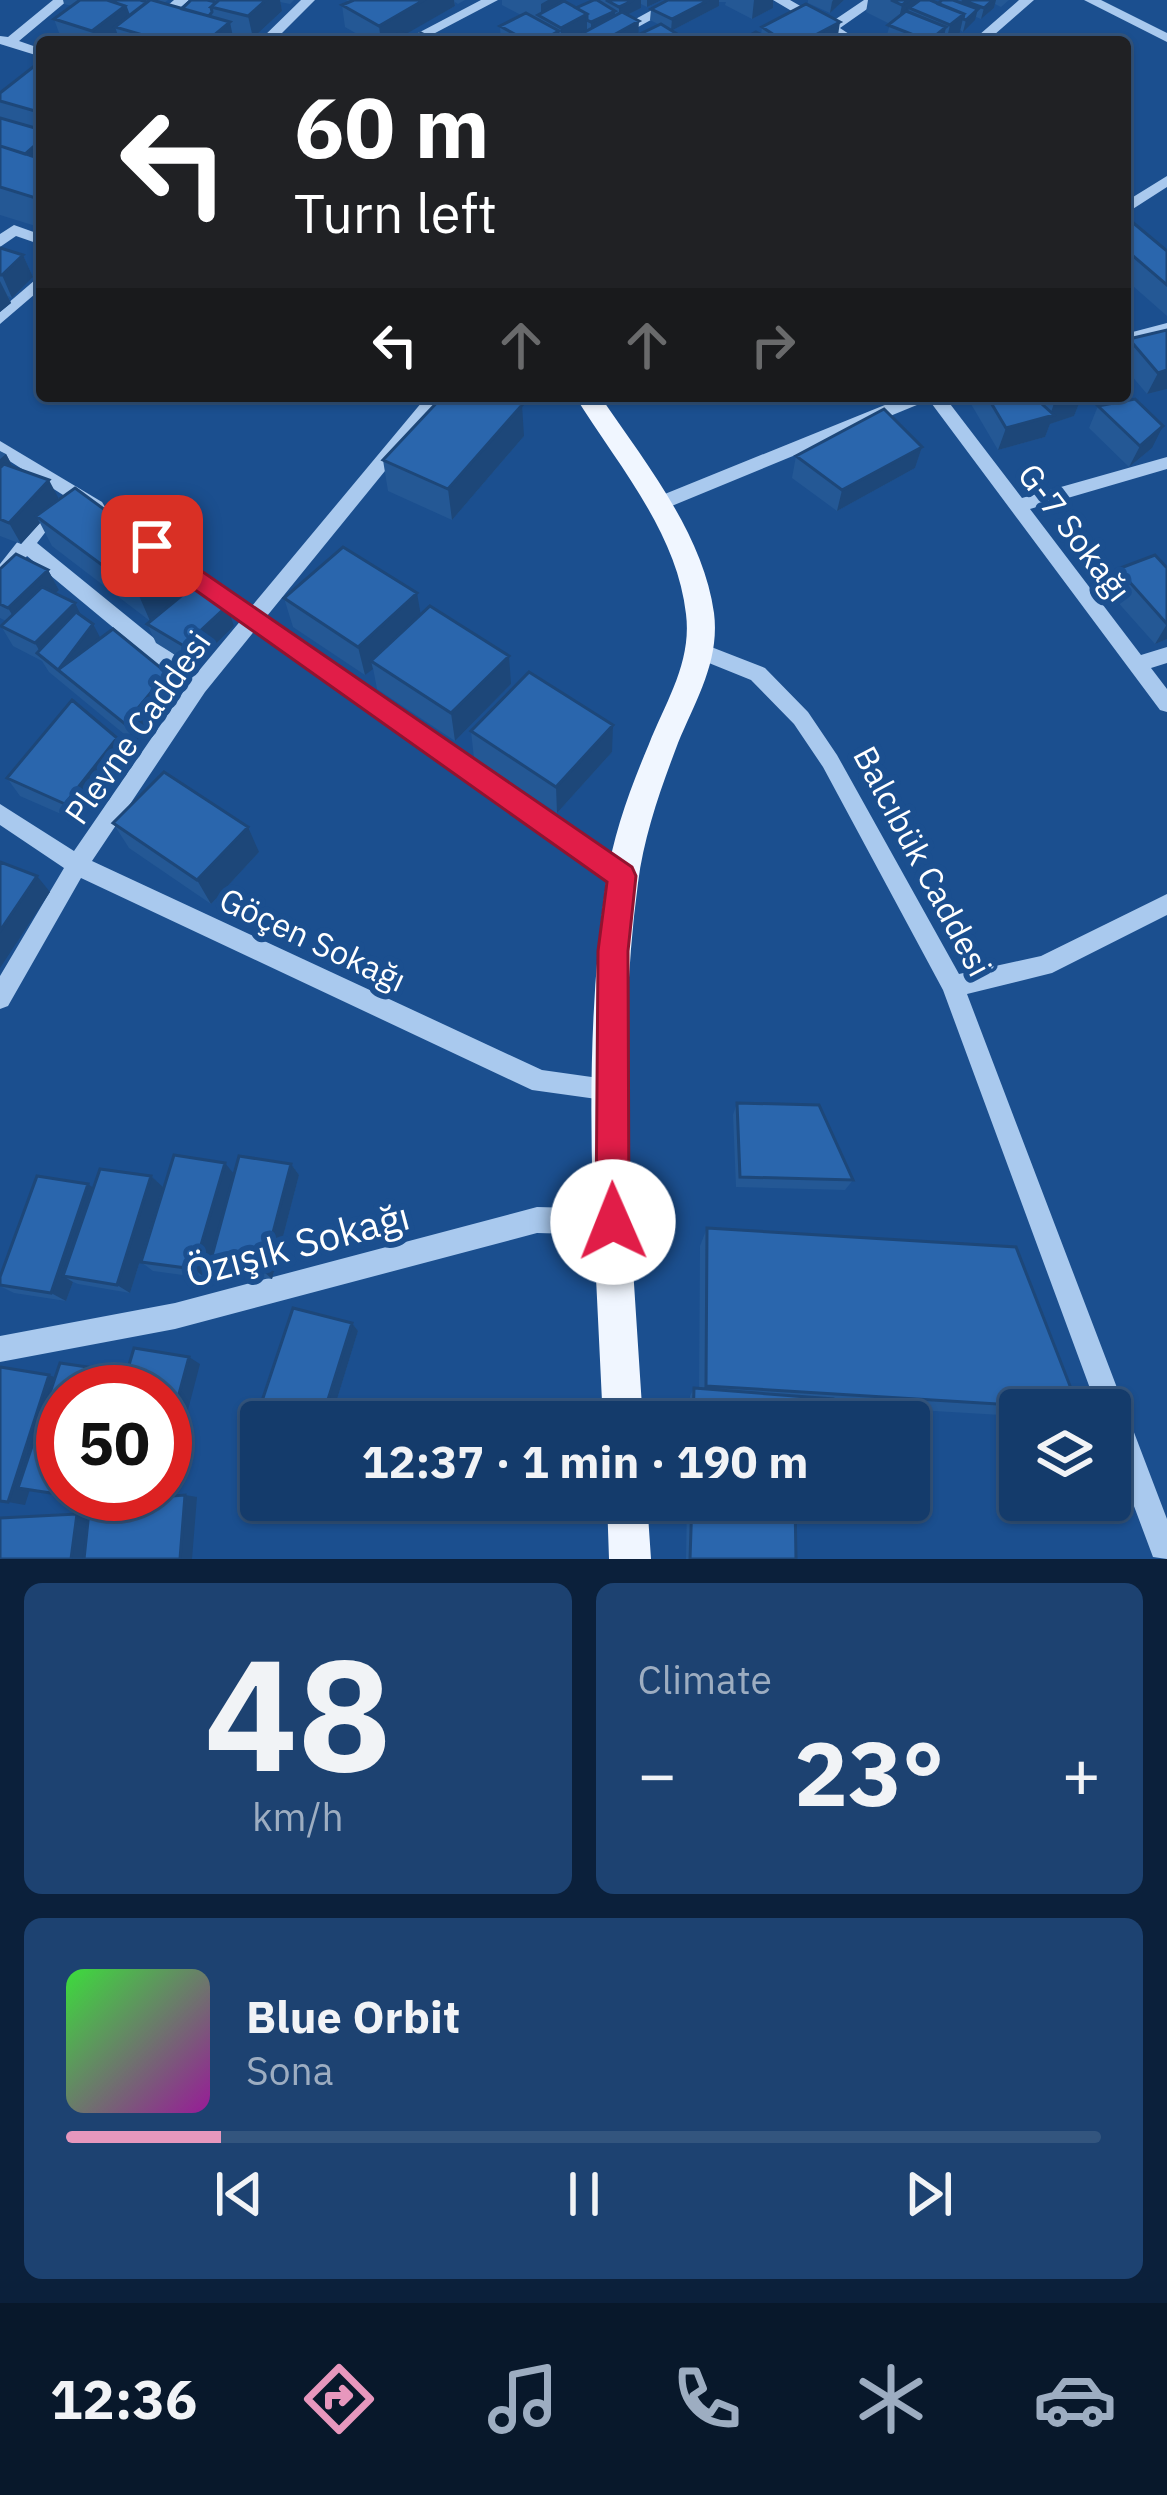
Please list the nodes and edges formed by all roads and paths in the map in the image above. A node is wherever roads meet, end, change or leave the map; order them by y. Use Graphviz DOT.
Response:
graph roads {
  1 [pos="61,0"];
  2 [pos="182,0"];
  3 [pos="308,0"];
  4 [pos="491,0"];
  5 [pos="680,0"];
  6 [pos="780,0"];
  7 [pos="873,0"];
  8 [pos="1027,0"];
  9 [pos="1091,0"];
  10 [pos="810,16"];
  11 [pos="792,25"];
  12 [pos="831,28"];
  13 [pos="138,36"];
  14 [pos="271,36"];
  15 [pos="420,36"];
  16 [pos="613,36"];
  17 [pos="844,36"];
  18 [pos="985,36"];
  19 [pos="1167,38"];
  20 [pos="5,41"];
  21 [pos="36,51"];
  22 [pos="1167,180"];
  23 [pos="1131,204"];
  24 [pos="36,238"];
  25 [pos="0,242"];
  26 [pos="36,285"];
  27 [pos="0,319"];
  28 [pos="1167,328"];
  29 [pos="1131,338"];
  30 [pos="432,402"];
  31 [pos="595,402"];
  32 [pos="908,402"];
  33 [pos="939,402"];
  34 [pos="0,447"];
  35 [pos="1167,463"];
  36 [pos="70,489"];
  37 [pos="656,505"];
  38 [pos="1017,506"];
  39 [pos="28,546"];
  40 [pos="0,578"];
  41 [pos="252,616"];
  42 [pos="701,651"];
  43 [pos="1167,655"];
  44 [pos="1137,664"];
  45 [pos="198,686"];
  46 [pos="1167,704"];
  47 [pos="0,813"];
  48 [pos="77,866"];
  49 [pos="622,876"];
  50 [pos="1167,904"];
  51 [pos="953,986"];
  52 [pos="0,998"];
  53 [pos="611,1090"];
  54 [pos="613,1222"];
  55 [pos="0,1349"];
  56 [pos="622,1401"];
  57 [pos="628,1521"];
  58 [pos="1167,1557"];
  59 [pos="630,1559"];
  1 -- 20 [label="street"];
  2 -- 13 [label="street"];
  3 -- 14 [label="street"];
  4 -- 15 [label="street"];
  5 -- 16 [label="street"];
  6 -- 10 [label="street"];
  7 -- 12 [label="street"];
  8 -- 18 [label="street"];
  9 -- 19 [label="street"];
  10 -- 11 [label="street"];
  10 -- 12 [label="street"];
  12 -- 17 [label="street"];
  20 -- 21 [label="street"];
  22 -- 23 [label="street"];
  24 -- 25 [label="street"];
  26 -- 27 [label="street"];
  28 -- 29 [label="street"];
  30 -- 41 [label="street, Plevne Caddesi"];
  31 -- 37 [label="main road"];
  32 -- 37 [label="street"];
  33 -- 38 [label="street, G-7 Sokağı"];
  34 -- 36 [label="street"];
  35 -- 38 [label="street"];
  36 -- 39 [label="street"];
  36 -- 41 [label="street"];
  37 -- 42 [label="main road"];
  38 -- 44 [label="street, G-7 Sokağı"];
  39 -- 40 [label="street"];
  39 -- 45 [label="street"];
  41 -- 45 [label="street, Plevne Caddesi"];
  41 -- 49 [label="street"];
  42 -- 49 [label="main road"];
  42 -- 51 [label="street, Balcıbük Caddesi"];
  43 -- 44 [label="street"];
  44 -- 46 [label="street, G-7 Sokağı"];
  45 -- 48 [label="street, Plevne Caddesi"];
  47 -- 48 [label="street, Göçen Sokağı"];
  48 -- 52 [label="street, Plevne Caddesi"];
  48 -- 53 [label="street, Göçen Sokağı"];
  49 -- 53 [label="main road"];
  50 -- 51 [label="street"];
  51 -- 58 [label="street, Balcıbük Caddesi"];
  53 -- 54 [label="main road"];
  54 -- 55 [label="street, Özışık Sokağı"];
  54 -- 56 [label="main road"];
  57 -- 59 [label="main road"];
}
